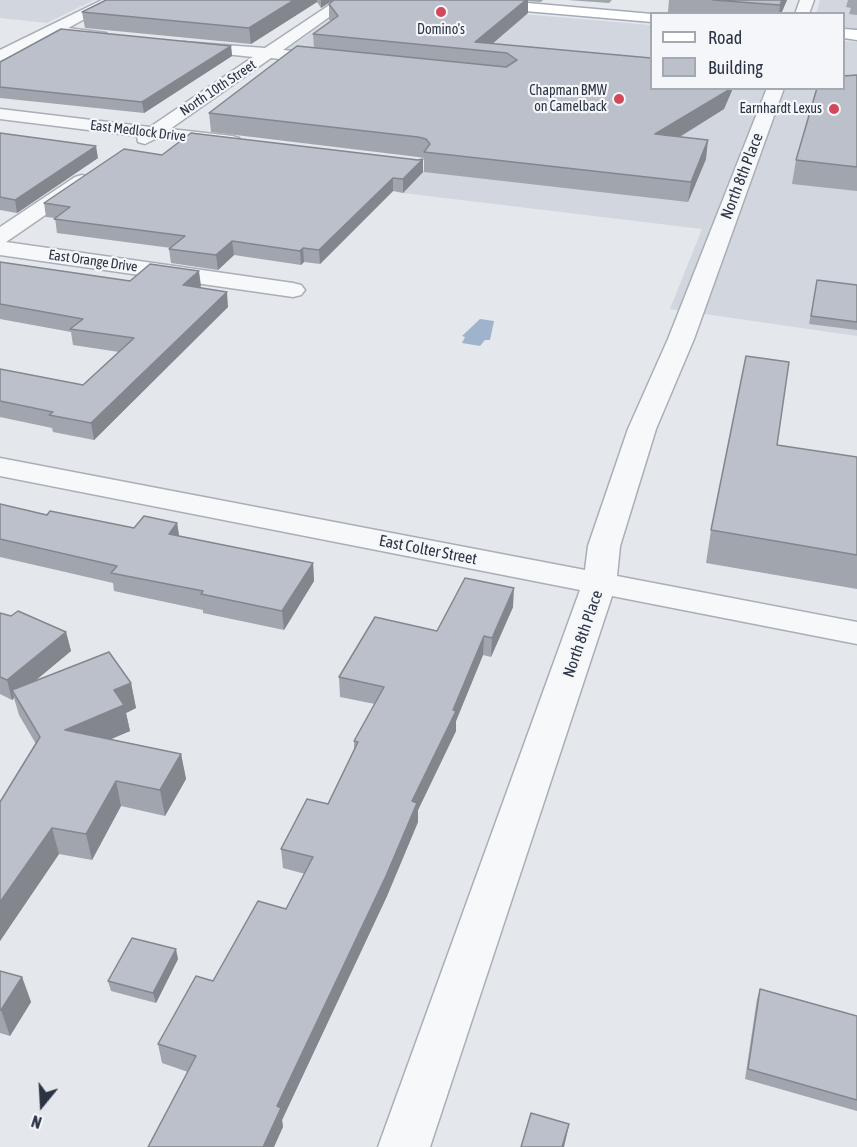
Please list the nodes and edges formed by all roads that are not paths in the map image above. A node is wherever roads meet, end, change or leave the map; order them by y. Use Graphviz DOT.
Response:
graph roads {
  1 [pos="113,0"];
  2 [pos="346,0"];
  3 [pos="446,0"];
  4 [pos="650,18"];
  5 [pos="50,31"];
  6 [pos="119,38"];
  7 [pos="177,44"];
  8 [pos="269,54"];
  9 [pos="0,56"];
  10 [pos="352,62"];
  11 [pos="775,90"];
  12 [pos="0,114"];
  13 [pos="153,133"];
  14 [pos="245,144"];
  15 [pos="134,146"];
  16 [pos="94,173"];
  17 [pos="0,237"];
  18 [pos="0,248"];
  19 [pos="293,290"];
  20 [pos="0,466"];
  21 [pos="600,582"];
  22 [pos="857,633"];
  23 [pos="404,1147"];
  1 -- 5 [label="street"];
  2 -- 8 [label="street, North 10th Street"];
  3 -- 4 [label="main road"];
  5 -- 6 [label="street"];
  5 -- 9 [label="street"];
  7 -- 8 [label="street"];
  8 -- 10 [label="street"];
  8 -- 13 [label="street, North 10th Street"];
  11 -- 21 [label="street, North 8th Place"];
  12 -- 13 [label="street, East Medlock Drive"];
  13 -- 14 [label="street, East Medlock Drive"];
  13 -- 15 [label="street, North 10th Street"];
  16 -- 17 [label="street"];
  18 -- 19 [label="street, East Orange Drive"];
  20 -- 21 [label="street, East Colter Street"];
  21 -- 22 [label="street, East Colter Street"];
  21 -- 23 [label="street, North 8th Place"];
}
